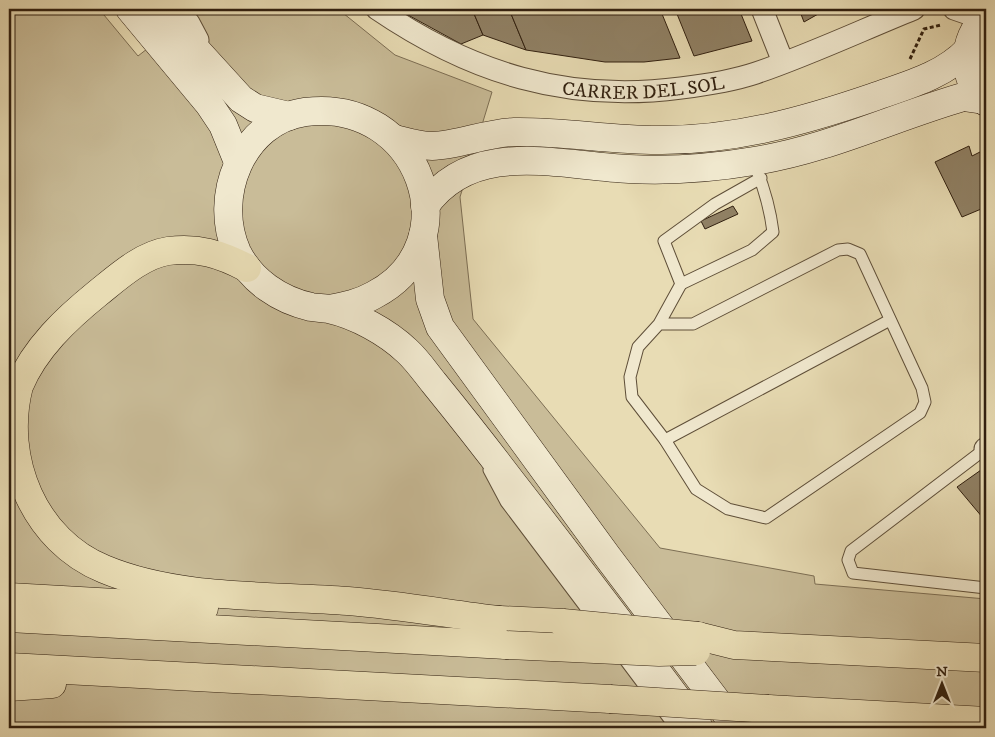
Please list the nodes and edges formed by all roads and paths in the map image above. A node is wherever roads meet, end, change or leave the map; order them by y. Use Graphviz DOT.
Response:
graph roads {
  1 [pos="130,9"];
  2 [pos="159,9"];
  3 [pos="178,9"];
  4 [pos="377,9"];
  5 [pos="762,9"];
  6 [pos="914,9"];
  7 [pos="952,18"];
  8 [pos="985,18"];
  9 [pos="968,50"];
  10 [pos="784,62"];
  11 [pos="208,64"];
  12 [pos="907,66"];
  13 [pos="985,101"];
  14 [pos="289,116"];
  15 [pos="395,139"];
  16 [pos="238,162"];
  17 [pos="757,170"];
  18 [pos="425,206"];
  19 [pos="423,234"];
  20 [pos="247,268"];
  21 [pos="681,284"];
  22 [pos="329,309"];
  23 [pos="890,320"];
  24 [pos="659,324"];
  25 [pos="473,431"];
  26 [pos="665,440"];
  27 [pos="986,448"];
  28 [pos="986,588"];
  29 [pos="9,596"];
  30 [pos="9,618"];
  31 [pos="502,632"];
  32 [pos="697,644"];
  33 [pos="986,658"];
  34 [pos="9,666"];
  35 [pos="178,675"];
  36 [pos="9,687"];
  37 [pos="986,721"];
  38 [pos="676,728"];
  39 [pos="699,728"];
  40 [pos="738,728"];
  1 -- 16 [label="main road"];
  2 -- 11 [label="main road"];
  3 -- 11 [label="street"];
  4 -- 10 [label="street, CARRER DEL SOL"];
  5 -- 10 [label="street"];
  6 -- 10 [label="street, CARRER DEL SOL"];
  7 -- 8 [label="street"];
  7 -- 12 [label="path"];
  8 -- 9 [label="main road"];
  9 -- 13 [label="main road"];
  9 -- 15 [label="main road"];
  11 -- 14 [label="main road"];
  13 -- 17 [label="main road"];
  14 -- 15 [label="main road"];
  14 -- 16 [label="main road"];
  15 -- 18 [label="main road"];
  16 -- 20 [label="main road"];
  17 -- 18 [label="main road"];
  17 -- 21 [label="lane"];
  17 -- 21 [label="lane"];
  18 -- 19 [label="main road"];
  19 -- 22 [label="main road"];
  19 -- 40 [label="main road"];
  20 -- 22 [label="main road"];
  20 -- 31 [label="highway"];
  21 -- 24 [label="lane"];
  22 -- 25 [label="main road"];
  23 -- 24 [label="lane"];
  23 -- 26 [label="lane"];
  23 -- 26 [label="lane"];
  24 -- 26 [label="lane"];
  25 -- 38 [label="lane"];
  25 -- 39 [label="main road"];
  27 -- 28 [label="lane"];
  29 -- 31 [label="highway"];
  30 -- 31 [label="highway"];
  31 -- 32 [label="highway, bridge"];
  31 -- 32 [label="highway, bridge"];
  32 -- 33 [label="highway"];
  34 -- 35 [label="highway"];
  35 -- 36 [label="highway"];
  35 -- 37 [label="highway, bridge"];
}
